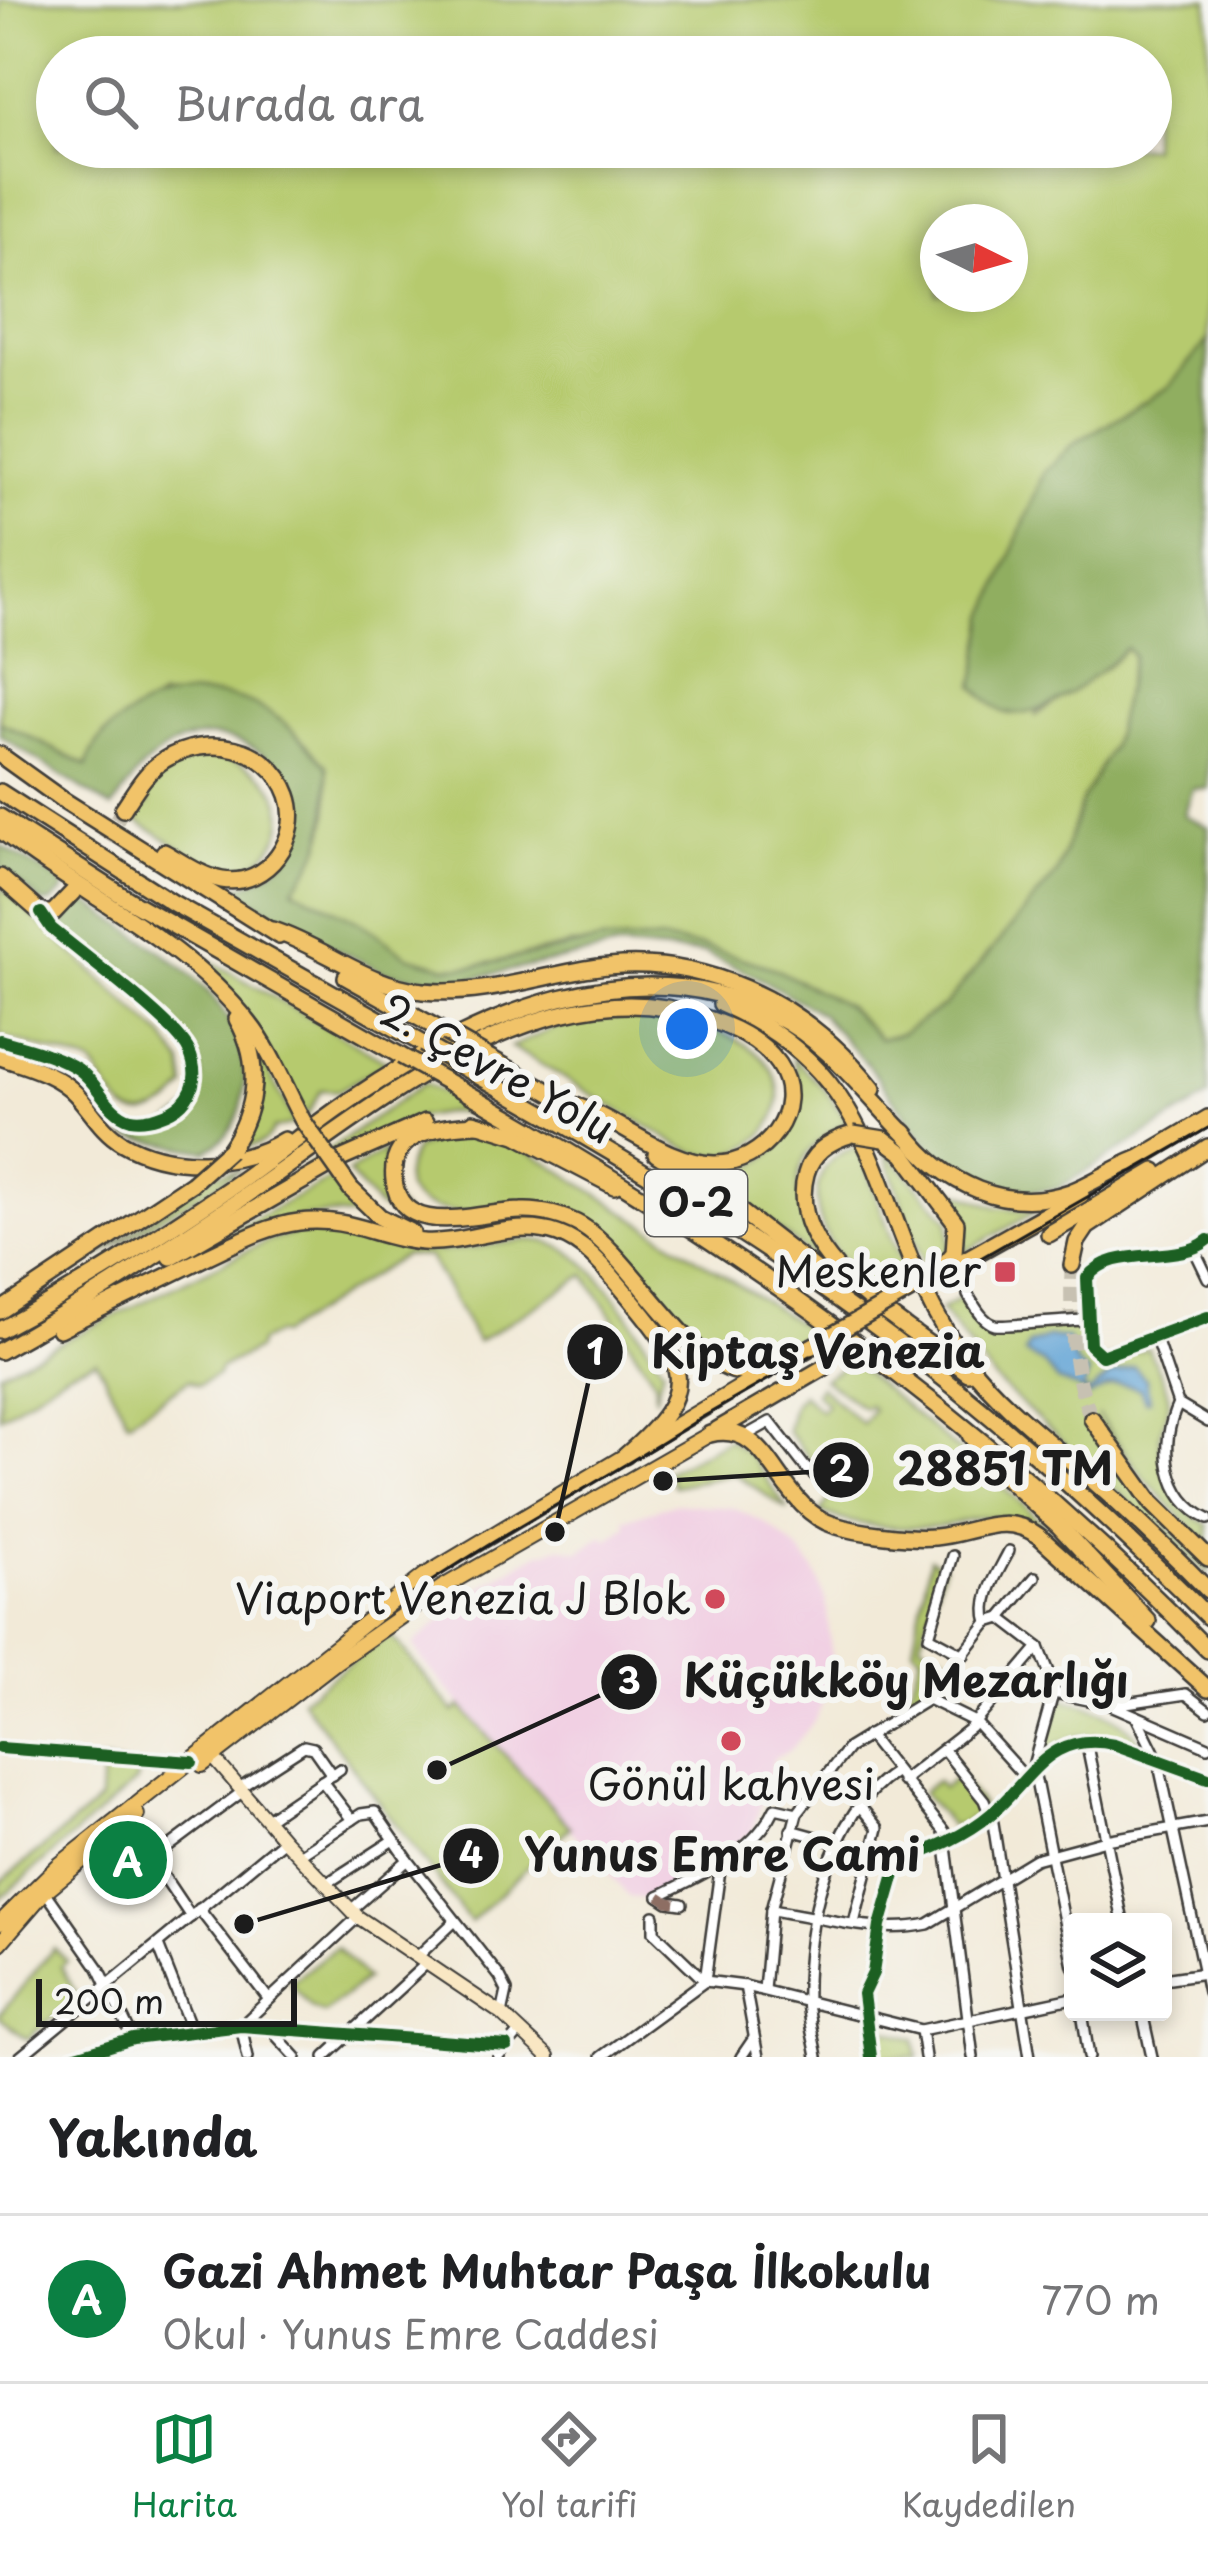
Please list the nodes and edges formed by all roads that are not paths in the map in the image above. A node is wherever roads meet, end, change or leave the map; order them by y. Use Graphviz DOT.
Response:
graph roads {
  1 [pos="0,755"];
  2 [pos="0,792"];
  3 [pos="123,809"];
  4 [pos="0,817"];
  5 [pos="0,830"];
  6 [pos="122,837"];
  7 [pos="0,878"];
  8 [pos="73,892"];
  9 [pos="40,913"];
  10 [pos="272,930"];
  11 [pos="648,986"];
  12 [pos="220,991"];
  13 [pos="0,1040"];
  14 [pos="0,1057"];
  15 [pos="573,1105"];
  16 [pos="328,1115"];
  17 [pos="1208,1118"];
  18 [pos="480,1124"];
  19 [pos="910,1139"];
  20 [pos="1208,1144"];
  21 [pos="1138,1159"];
  22 [pos="640,1194"];
  23 [pos="1049,1234"];
  24 [pos="456,1239"];
  25 [pos="1208,1240"];
  26 [pos="1195,1251"];
  27 [pos="1072,1264"];
  28 [pos="1208,1278"];
  29 [pos="927,1281"];
  30 [pos="99,1294"];
  31 [pos="968,1295"];
  32 [pos="0,1311"];
  33 [pos="1208,1317"];
  34 [pos="1086,1320"];
  35 [pos="0,1330"];
  36 [pos="1155,1336"];
  37 [pos="0,1351"];
  38 [pos="913,1354"];
  39 [pos="782,1364"];
  40 [pos="825,1367"];
  41 [pos="994,1393"];
  42 [pos="1178,1404"];
  43 [pos="1092,1419"];
  44 [pos="962,1422"];
  45 [pos="1208,1422"];
  46 [pos="710,1434"];
  47 [pos="745,1436"];
  48 [pos="625,1456"];
  49 [pos="829,1487"];
  50 [pos="1208,1519"];
  51 [pos="1009,1551"];
  52 [pos="953,1556"];
  53 [pos="1208,1558"];
  54 [pos="1035,1577"];
  55 [pos="1208,1590"];
  56 [pos="389,1602"];
  57 [pos="1208,1617"];
  58 [pos="400,1618"];
  59 [pos="1001,1618"];
  60 [pos="988,1622"];
  61 [pos="357,1628"];
  62 [pos="1039,1647"];
  63 [pos="1208,1650"];
  64 [pos="350,1652"];
  65 [pos="964,1655"];
  66 [pos="1208,1685"];
  67 [pos="1054,1693"];
  68 [pos="928,1699"];
  69 [pos="1112,1705"];
  70 [pos="1208,1711"];
  71 [pos="1136,1717"];
  72 [pos="975,1722"];
  73 [pos="868,1735"];
  74 [pos="1086,1741"];
  75 [pos="1208,1747"];
  76 [pos="0,1748"];
  77 [pos="944,1750"];
  78 [pos="204,1757"];
  79 [pos="145,1758"];
  80 [pos="1158,1760"];
  81 [pos="1033,1766"];
  82 [pos="331,1775"];
  83 [pos="898,1776"];
  84 [pos="1024,1776"];
  85 [pos="1208,1778"];
  86 [pos="156,1789"];
  87 [pos="240,1790"];
  88 [pos="859,1805"];
  89 [pos="796,1813"];
  90 [pos="991,1814"];
  91 [pos="267,1819"];
  92 [pos="352,1820"];
  93 [pos="1208,1822"];
  94 [pos="128,1823"];
  95 [pos="1174,1828"];
  96 [pos="791,1830"];
  97 [pos="947,1839"];
  98 [pos="284,1840"];
  99 [pos="394,1840"];
  100 [pos="1106,1840"];
  101 [pos="837,1843"];
  102 [pos="874,1854"];
  103 [pos="299,1855"];
  104 [pos="1051,1855"];
  105 [pos="151,1860"];
  106 [pos="408,1860"];
  107 [pos="899,1860"];
  108 [pos="721,1863"];
  109 [pos="1004,1876"];
  110 [pos="326,1884"];
  111 [pos="45,1891"];
  112 [pos="682,1904"];
  113 [pos="954,1908"];
  114 [pos="771,1910"];
  115 [pos="195,1913"];
  116 [pos="355,1913"];
  117 [pos="1121,1913"];
  118 [pos="654,1916"];
  119 [pos="815,1916"];
  120 [pos="455,1921"];
  121 [pos="1064,1921"];
  122 [pos="0,1923"];
  123 [pos="854,1923"];
  124 [pos="880,1926"];
  125 [pos="0,1943"];
  126 [pos="158,1945"];
  127 [pos="422,1960"];
  128 [pos="1206,1973"];
  129 [pos="1172,1978"];
  130 [pos="705,1981"];
  131 [pos="108,1983"];
  132 [pos="745,1986"];
  133 [pos="764,1990"];
  134 [pos="1208,1992"];
  135 [pos="267,1997"];
  136 [pos="1064,1999"];
  137 [pos="807,2002"];
  138 [pos="1024,2008"];
  139 [pos="502,2014"];
  140 [pos="864,2014"];
  141 [pos="968,2020"];
  142 [pos="1083,2021"];
  143 [pos="1144,2021"];
  144 [pos="241,2026"];
  145 [pos="271,2030"];
  146 [pos="921,2030"];
  147 [pos="192,2031"];
  148 [pos="520,2032"];
  149 [pos="348,2036"];
  150 [pos="754,2038"];
  151 [pos="133,2039"];
  152 [pos="507,2046"];
  153 [pos="20,2057"];
  154 [pos="73,2057"];
  155 [pos="248,2057"];
  156 [pos="296,2057"];
  157 [pos="325,2057"];
  158 [pos="498,2057"];
  159 [pos="548,2057"];
  160 [pos="601,2057"];
  161 [pos="741,2057"];
  162 [pos="758,2057"];
  163 [pos="817,2057"];
  164 [pos="871,2057"];
  165 [pos="925,2057"];
  166 [pos="973,2057"];
  167 [pos="1030,2057"];
  168 [pos="1089,2057"];
  169 [pos="1152,2057"];
  1 -- 6 [label="highway"];
  2 -- 38 [label="highway, 2. Çevre Yolu / O-2, bridge"];
  3 -- 6 [label="highway"];
  4 -- 22 [label="highway, 2. Çevre Yolu / O-2, bridge"];
  5 -- 12 [label="highway"];
  6 -- 10 [label="highway"];
  7 -- 9 [label="highway"];
  8 -- 9 [label="highway"];
  9 -- 13 [label="street"];
  10 -- 15 [label="highway, bridge"];
  10 -- 19 [label="highway"];
  11 -- 16 [label="highway"];
  11 -- 19 [label="highway"];
  11 -- 41 [label="highway"];
  12 -- 24 [label="highway, bridge"];
  12 -- 32 [label="highway, bridge"];
  14 -- 16 [label="highway"];
  15 -- 30 [label="highway"];
  15 -- 38 [label="highway"];
  16 -- 35 [label="highway"];
  17 -- 21 [label="highway"];
  18 -- 22 [label="highway"];
  18 -- 30 [label="highway"];
  18 -- 39 [label="highway"];
  19 -- 21 [label="highway"];
  20 -- 23 [label="highway"];
  20 -- 27 [label="highway"];
  21 -- 29 [label="highway"];
  22 -- 44 [label="highway, 2. Çevre Yolu / O-2"];
  24 -- 37 [label="highway"];
  24 -- 48 [label="highway"];
  25 -- 26 [label="street"];
  26 -- 28 [label="street"];
  26 -- 34 [label="street"];
  29 -- 39 [label="highway, bridge"];
  29 -- 41 [label="highway, bridge"];
  30 -- 37 [label="highway"];
  31 -- 34 [label="street"];
  33 -- 36 [label="street"];
  34 -- 36 [label="street"];
  36 -- 42 [label="street"];
  38 -- 57 [label="highway, 2. Çevre Yolu / O-2"];
  39 -- 48 [label="main road"];
  40 -- 46 [label="highway"];
  41 -- 55 [label="highway"];
  42 -- 45 [label="street"];
  42 -- 50 [label="street"];
  43 -- 53 [label="highway"];
  44 -- 63 [label="highway, 2. Çevre Yolu / O-2"];
  44 -- 66 [label="highway"];
  46 -- 47 [label="highway"];
  46 -- 58 [label="main road"];
  47 -- 49 [label="street"];
  47 -- 66 [label="highway"];
  48 -- 56 [label="main road"];
  51 -- 60 [label="street"];
  52 -- 65 [label="street"];
  54 -- 59 [label="street"];
  56 -- 58 [label="main road"];
  56 -- 61 [label="main road"];
  58 -- 64 [label="main road"];
  59 -- 60 [label="street"];
  59 -- 62 [label="street"];
  60 -- 65 [label="street"];
  61 -- 64 [label="main road"];
  61 -- 78 [label="main road"];
  62 -- 67 [label="street"];
  62 -- 72 [label="street"];
  64 -- 78 [label="main road"];
  65 -- 68 [label="street"];
  67 -- 69 [label="street"];
  67 -- 81 [label="street"];
  68 -- 72 [label="street"];
  68 -- 73 [label="street"];
  69 -- 70 [label="street"];
  69 -- 71 [label="street"];
  71 -- 75 [label="street"];
  71 -- 80 [label="street"];
  72 -- 77 [label="street"];
  72 -- 84 [label="street"];
  73 -- 83 [label="street"];
  73 -- 89 [label="street"];
  74 -- 80 [label="street"];
  74 -- 81 [label="street"];
  74 -- 100 [label="street"];
  76 -- 79 [label="main road"];
  77 -- 83 [label="street"];
  77 -- 90 [label="street"];
  78 -- 79 [label="main road"];
  78 -- 86 [label="main road"];
  78 -- 87 [label="main road"];
  78 -- 94 [label="main road"];
  79 -- 86 [label="main road"];
  80 -- 85 [label="street"];
  80 -- 95 [label="street"];
  81 -- 84 [label="street"];
  81 -- 104 [label="street"];
  82 -- 87 [label="street"];
  82 -- 91 [label="street"];
  82 -- 92 [label="street"];
  83 -- 88 [label="street"];
  83 -- 97 [label="street"];
  84 -- 90 [label="street"];
  86 -- 122 [label="main road"];
  87 -- 91 [label="main road"];
  87 -- 105 [label="street"];
  88 -- 101 [label="street"];
  88 -- 102 [label="street"];
  89 -- 96 [label="street"];
  89 -- 108 [label="street"];
  90 -- 97 [label="street"];
  90 -- 109 [label="street"];
  91 -- 98 [label="main road"];
  92 -- 99 [label="street"];
  92 -- 103 [label="street"];
  93 -- 95 [label="street"];
  94 -- 105 [label="street"];
  94 -- 111 [label="main road"];
  95 -- 100 [label="street"];
  95 -- 128 [label="street"];
  96 -- 101 [label="street"];
  96 -- 114 [label="street"];
  97 -- 107 [label="street"];
  97 -- 113 [label="street"];
  98 -- 103 [label="main road"];
  98 -- 115 [label="street"];
  99 -- 106 [label="street"];
  99 -- 110 [label="street"];
  100 -- 104 [label="street"];
  100 -- 117 [label="street"];
  101 -- 102 [label="street"];
  101 -- 119 [label="street"];
  102 -- 107 [label="street"];
  102 -- 123 [label="street"];
  103 -- 110 [label="main road"];
  104 -- 109 [label="street"];
  104 -- 121 [label="street"];
  105 -- 115 [label="street"];
  106 -- 116 [label="street"];
  106 -- 120 [label="street"];
  107 -- 124 [label="street"];
  108 -- 112 [label="street"];
  108 -- 130 [label="street"];
  109 -- 113 [label="street"];
  109 -- 138 [label="street"];
  110 -- 116 [label="main road"];
  111 -- 125 [label="main road"];
  111 -- 131 [label="street"];
  113 -- 124 [label="street"];
  113 -- 141 [label="street"];
  114 -- 119 [label="street"];
  114 -- 133 [label="street"];
  115 -- 126 [label="street"];
  115 -- 135 [label="street"];
  116 -- 127 [label="main road"];
  116 -- 135 [label="street"];
  118 -- 130 [label="street"];
  119 -- 123 [label="street"];
  119 -- 137 [label="street"];
  120 -- 127 [label="street"];
  120 -- 139 [label="street"];
  123 -- 124 [label="street"];
  124 -- 140 [label="street"];
  126 -- 131 [label="street"];
  126 -- 147 [label="street"];
  127 -- 139 [label="main road"];
  127 -- 149 [label="street"];
  128 -- 129 [label="street"];
  128 -- 134 [label="street"];
  130 -- 132 [label="street"];
  130 -- 160 [label="street"];
  131 -- 151 [label="street"];
  131 -- 153 [label="street"];
  132 -- 133 [label="street"];
  132 -- 150 [label="street"];
  133 -- 137 [label="street"];
  135 -- 144 [label="street"];
  136 -- 138 [label="street"];
  137 -- 140 [label="street"];
  137 -- 163 [label="street"];
  138 -- 141 [label="street"];
  138 -- 167 [label="street"];
  139 -- 148 [label="main road"];
  140 -- 146 [label="street"];
  140 -- 164 [label="street"];
  141 -- 146 [label="street"];
  141 -- 166 [label="street"];
  142 -- 168 [label="street"];
  143 -- 169 [label="street"];
  144 -- 145 [label="street"];
  144 -- 147 [label="street"];
  144 -- 155 [label="street"];
  145 -- 149 [label="street"];
  145 -- 156 [label="street"];
  146 -- 165 [label="street"];
  147 -- 151 [label="street"];
  148 -- 152 [label="street"];
  148 -- 159 [label="main road"];
  149 -- 152 [label="street"];
  149 -- 157 [label="street"];
  150 -- 161 [label="street"];
  150 -- 162 [label="street"];
  151 -- 154 [label="street"];
  152 -- 158 [label="street"];
}
